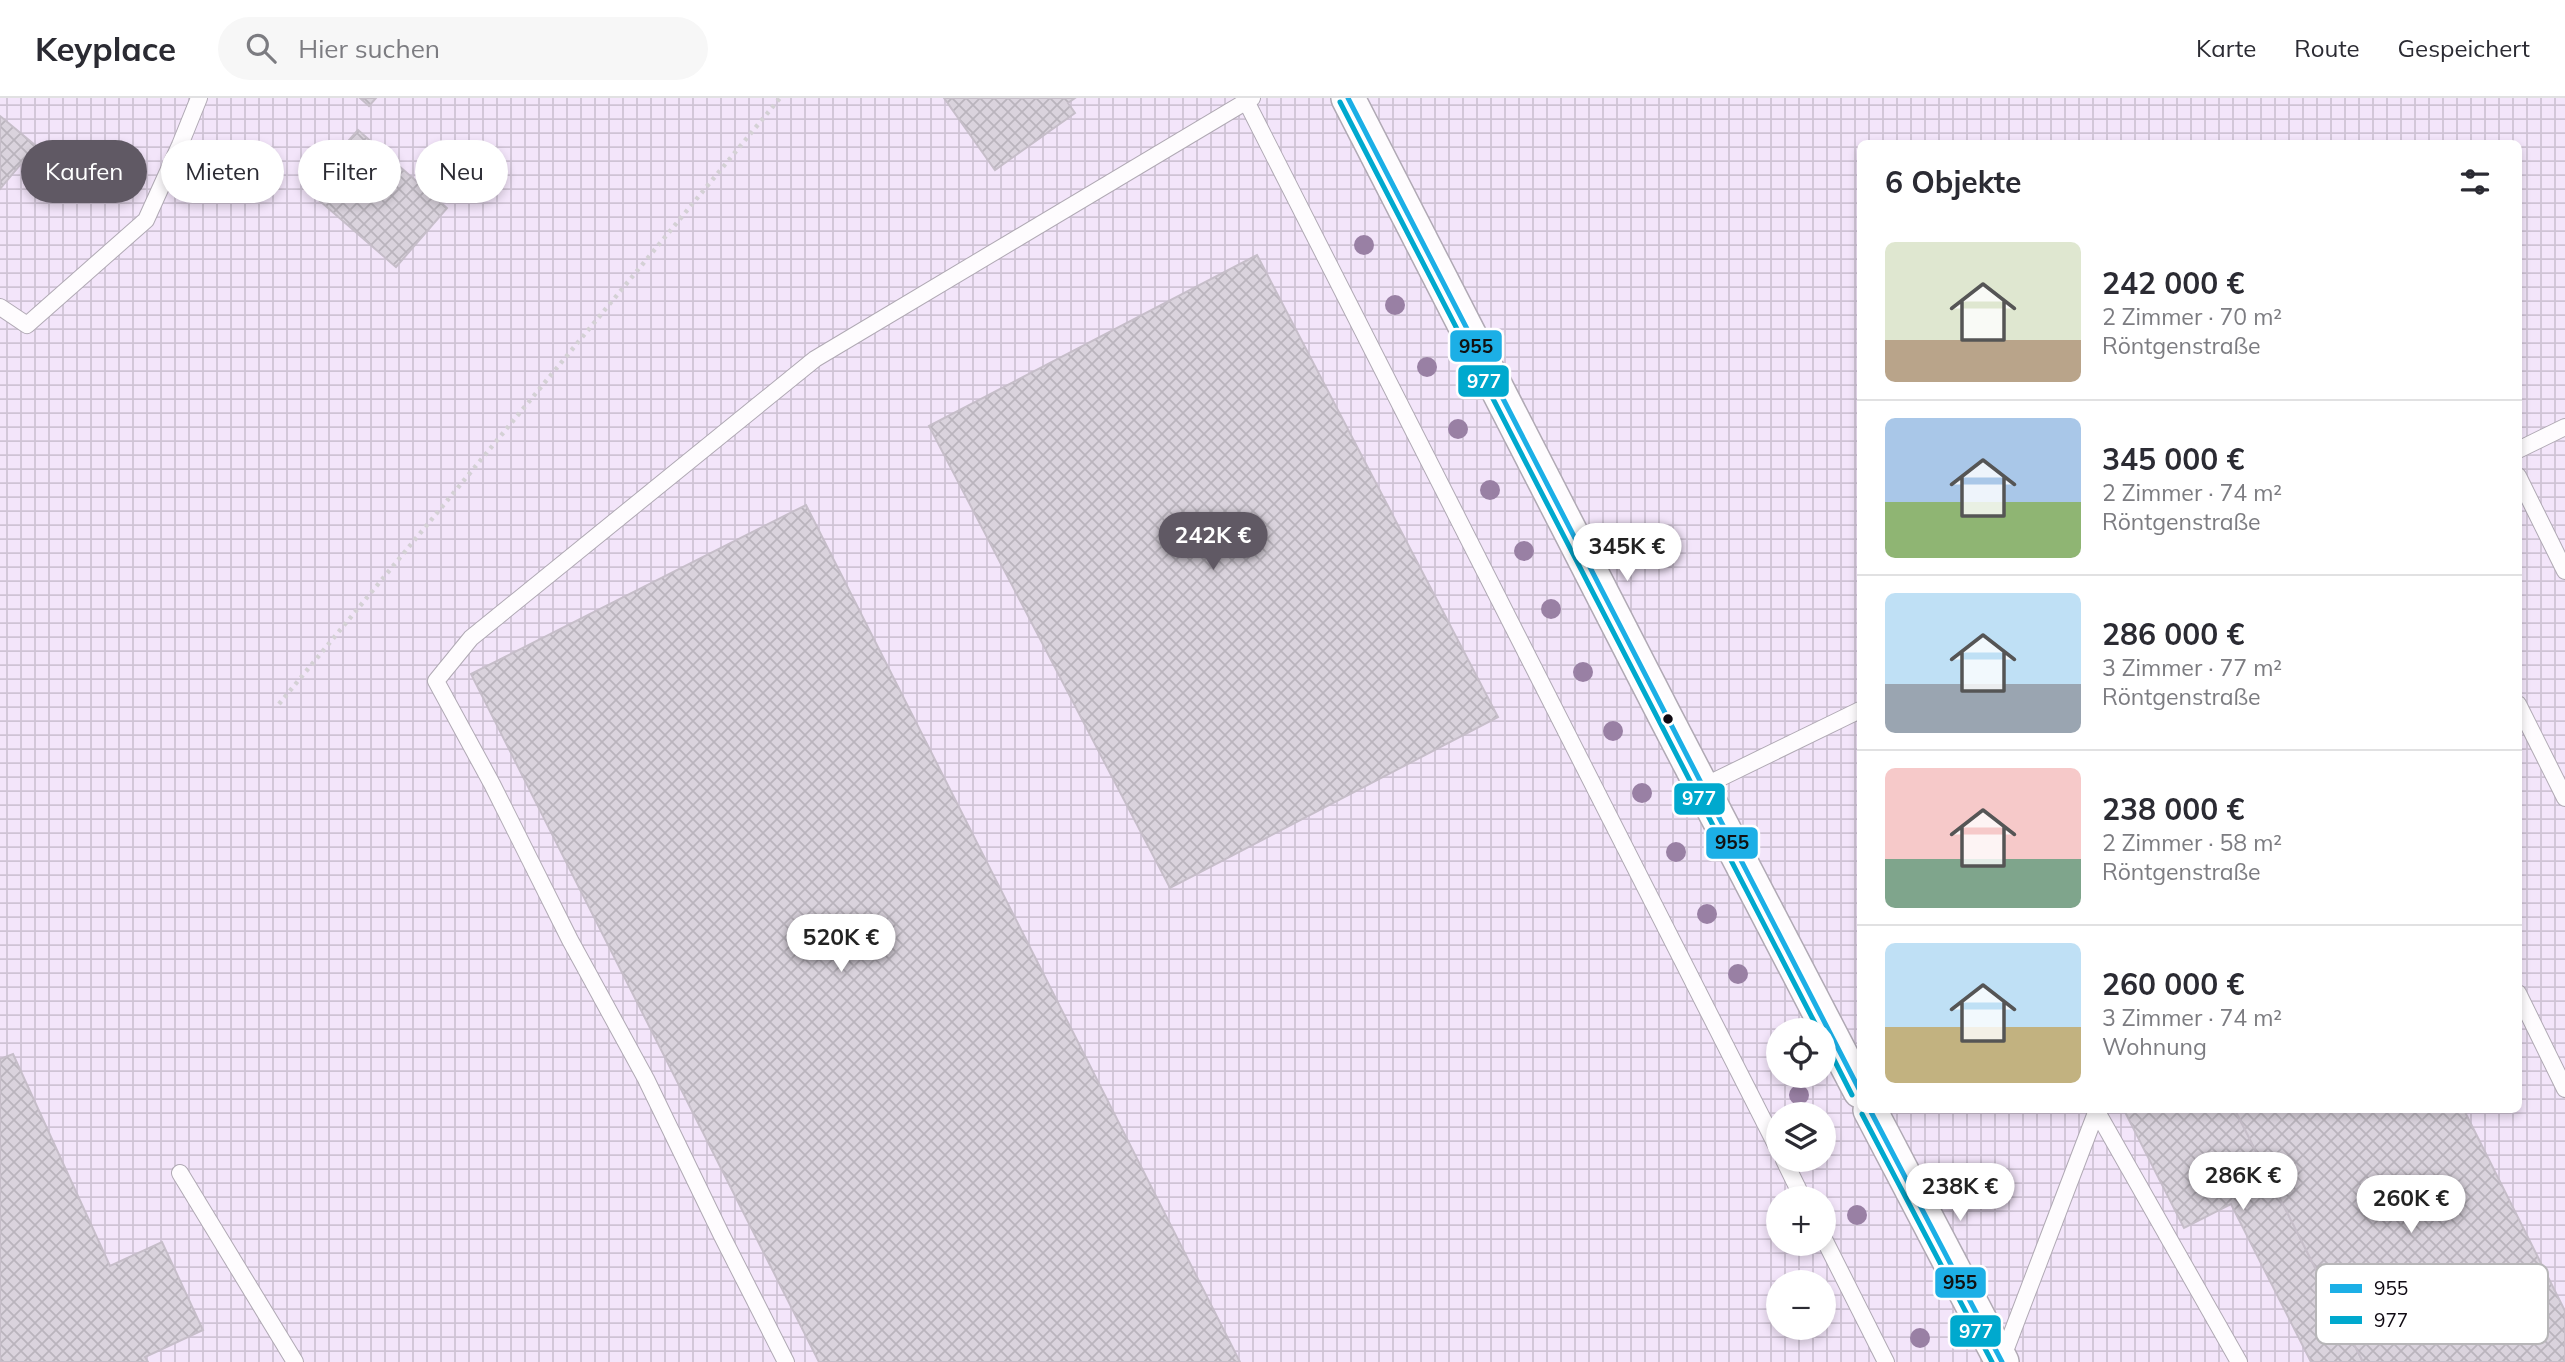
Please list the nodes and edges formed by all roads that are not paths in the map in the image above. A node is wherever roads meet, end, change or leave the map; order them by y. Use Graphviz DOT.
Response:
graph roads {
  1 [pos="199,98"];
  2 [pos="1348,98"];
  3 [pos="1249,100"];
  4 [pos="0,307"];
  5 [pos="2565,427"];
  6 [pos="2522,448"];
  7 [pos="2522,485"];
  8 [pos="2565,571"];
  9 [pos="1857,711"];
  10 [pos="2522,712"];
  11 [pos="1702,787"];
  12 [pos="2565,798"];
  13 [pos="2522,1001"];
  14 [pos="1857,1085"];
  15 [pos="2565,1089"];
  16 [pos="1872,1113"];
  17 [pos="2096,1113"];
  18 [pos="2099,1113"];
  19 [pos="1766,1125"];
  20 [pos="180,1172"];
  21 [pos="1833,1256"];
  22 [pos="295,1362"];
  23 [pos="786,1362"];
  24 [pos="1886,1362"];
  25 [pos="2001,1362"];
  26 [pos="2239,1362"];
  1 -- 4 [label="lane"];
  2 -- 11 [label="street"];
  3 -- 19 [label="lane"];
  3 -- 23 [label="lane"];
  5 -- 6 [label="lane"];
  7 -- 8 [label="lane"];
  9 -- 11 [label="lane"];
  10 -- 12 [label="lane"];
  11 -- 14 [label="street"];
  13 -- 15 [label="lane"];
  16 -- 25 [label="street"];
  17 -- 25 [label="lane"];
  18 -- 26 [label="lane"];
  20 -- 22 [label="lane"];
  21 -- 24 [label="lane"];
}
